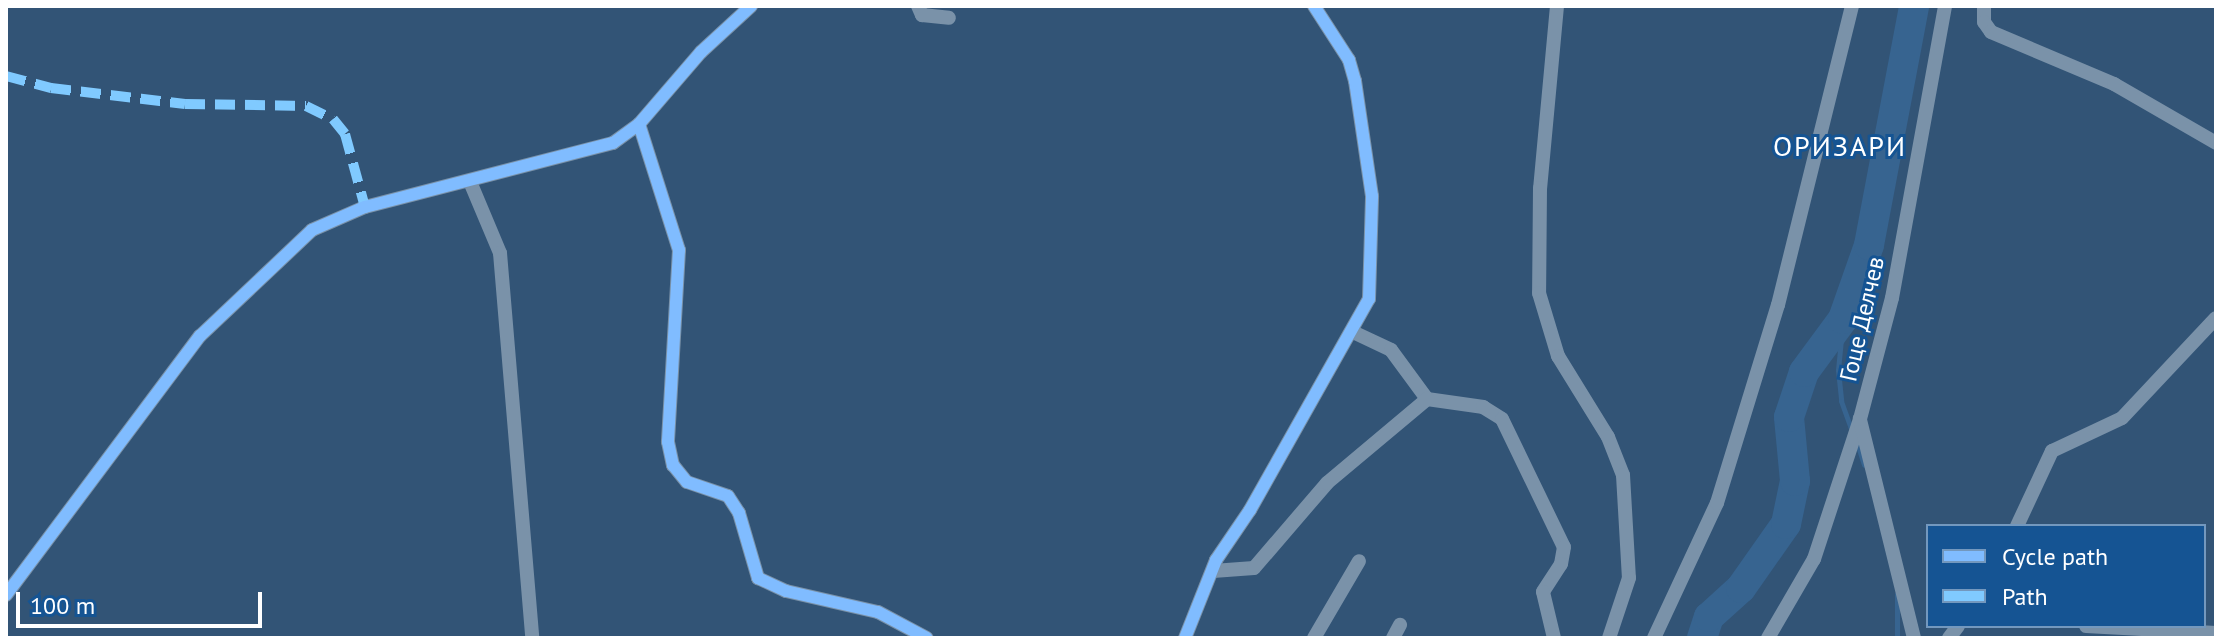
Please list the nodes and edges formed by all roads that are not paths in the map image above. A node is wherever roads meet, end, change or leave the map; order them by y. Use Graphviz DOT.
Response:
graph roads {
  1 [pos="751,6"];
  2 [pos="918,6"];
  3 [pos="1314,6"];
  4 [pos="1557,6"];
  5 [pos="1852,6"];
  6 [pos="1945,6"];
  7 [pos="1967,6"];
  8 [pos="1984,8"];
  9 [pos="949,18"];
  10 [pos="639,124"];
  11 [pos="2216,143"];
  12 [pos="471,184"];
  13 [pos="2216,318"];
  14 [pos="1353,332"];
  15 [pos="1427,399"];
  16 [pos="1860,419"];
  17 [pos="2018,524"];
  18 [pos="1359,561"];
  19 [pos="1213,571"];
  20 [pos="6,595"];
  21 [pos="2123,628"];
  22 [pos="2216,633"];
  23 [pos="532,638"];
  24 [pos="927,638"];
  25 [pos="1185,638"];
  26 [pos="1314,638"];
  27 [pos="1554,638"];
  28 [pos="1609,638"];
  29 [pos="1654,638"];
  30 [pos="1768,638"];
  31 [pos="1914,638"];
  1 -- 10 [label="street"];
  2 -- 9 [label="street"];
  3 -- 14 [label="street"];
  4 -- 28 [label="street"];
  5 -- 29 [label="street"];
  6 -- 16 [label="street, Гоце Делчев"];
  7 -- 8 [label="street"];
  8 -- 11 [label="street"];
  10 -- 12 [label="street"];
  10 -- 24 [label="street"];
  12 -- 20 [label="street"];
  12 -- 23 [label="street"];
  13 -- 17 [label="street"];
  14 -- 15 [label="street"];
  14 -- 19 [label="street"];
  15 -- 19 [label="street"];
  15 -- 27 [label="street"];
  16 -- 30 [label="street"];
  16 -- 31 [label="street, Гоце Делчев"];
  18 -- 26 [label="street"];
  19 -- 25 [label="street"];
  21 -- 22 [label="street"];
}
